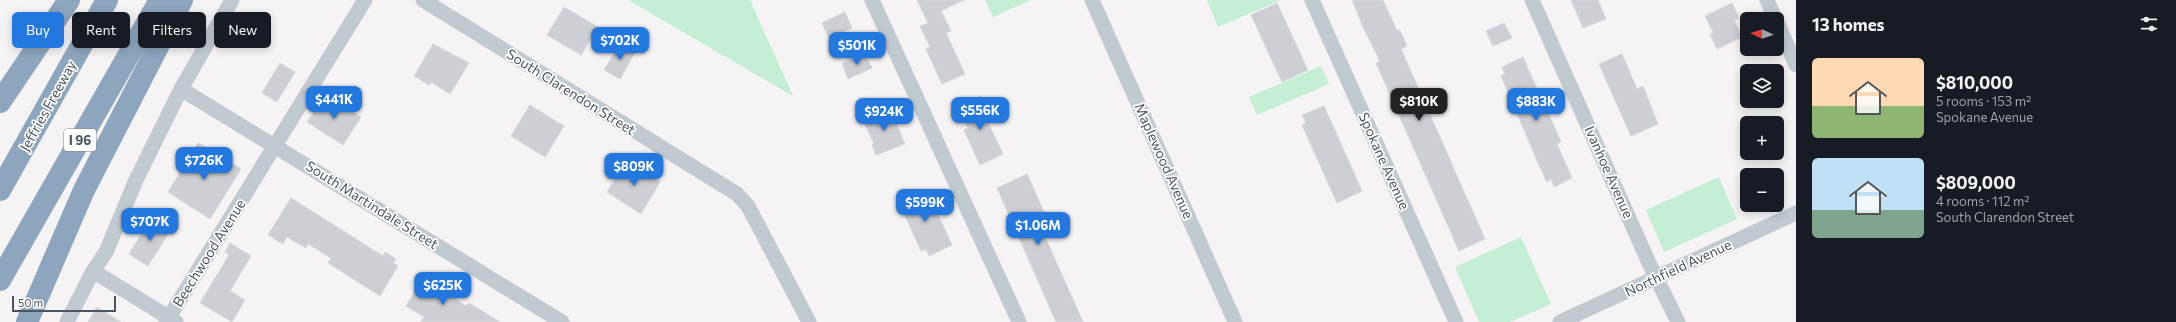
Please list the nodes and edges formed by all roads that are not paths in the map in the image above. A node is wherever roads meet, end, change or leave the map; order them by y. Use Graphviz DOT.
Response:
graph roads {
  1 [pos="69,0"];
  2 [pos="107,0"];
  3 [pos="160,0"];
  4 [pos="182,0"];
  5 [pos="232,0"];
  6 [pos="365,0"];
  7 [pos="423,0"];
  8 [pos="872,0"];
  9 [pos="1092,0"];
  10 [pos="1312,0"];
  11 [pos="1532,0"];
  12 [pos="1767,0"];
  13 [pos="1772,12"];
  14 [pos="1784,38"];
  15 [pos="1796,65"];
  16 [pos="182,89"];
  17 [pos="0,102"];
  18 [pos="275,146"];
  19 [pos="0,190"];
  20 [pos="1796,213"];
  21 [pos="93,271"];
  22 [pos="1658,277"];
  23 [pos="0,280"];
  24 [pos="170,321"];
  25 [pos="27,322"];
  26 [pos="67,322"];
  27 [pos="562,322"];
  28 [pos="810,322"];
  29 [pos="1019,322"];
  30 [pos="1236,322"];
  31 [pos="1456,322"];
  32 [pos="1560,322"];
  33 [pos="1678,322"];
  1 -- 17 [label="highway"];
  2 -- 19 [label="highway, Jeffries Freeway"];
  3 -- 23 [label="highway, I 96"];
  4 -- 25 [label="highway"];
  5 -- 16 [label="street"];
  6 -- 18 [label="street, Beechwood Avenue"];
  7 -- 28 [label="street, South Clarendon Street"];
  8 -- 29 [label="street"];
  9 -- 30 [label="street, Maplewood Avenue"];
  10 -- 31 [label="street, Spokane Avenue"];
  11 -- 22 [label="street, Ivanhoe Avenue"];
  12 -- 13 [label="street"];
  14 -- 15 [label="street"];
  16 -- 18 [label="street, South Martindale Street"];
  16 -- 21 [label="street"];
  18 -- 24 [label="street, Beechwood Avenue"];
  18 -- 27 [label="street, South Martindale Street"];
  20 -- 22 [label="street, Northfield Avenue"];
  21 -- 24 [label="street"];
  21 -- 26 [label="street"];
  22 -- 32 [label="street, Northfield Avenue"];
  22 -- 33 [label="street, Ivanhoe Avenue"];
}
